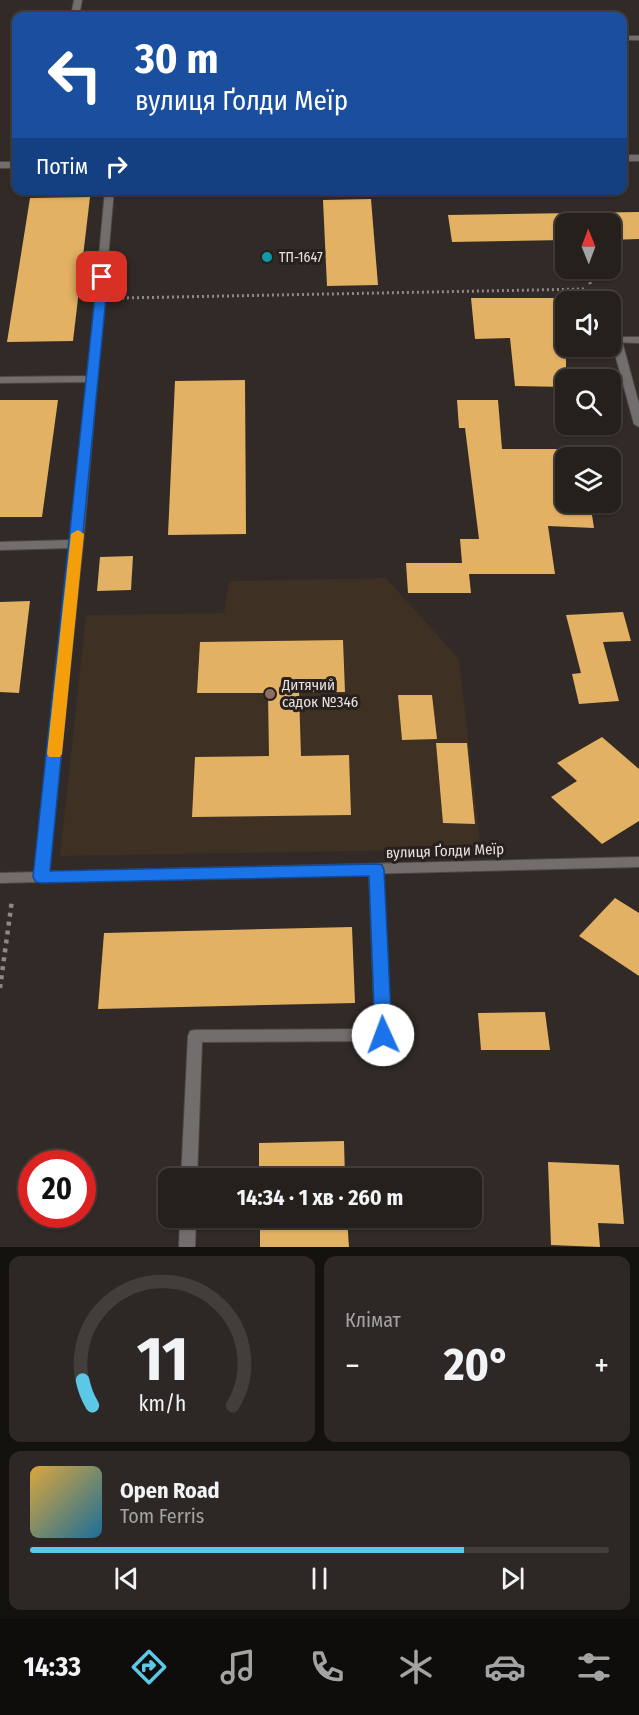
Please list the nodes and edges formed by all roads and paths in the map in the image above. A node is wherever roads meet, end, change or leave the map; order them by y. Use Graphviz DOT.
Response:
graph roads {
  1 [pos="110,195"];
  2 [pos="589,279"];
  3 [pos="100,299"];
  4 [pos="639,339"];
  5 [pos="621,340"];
  6 [pos="621,355"];
  7 [pos="0,380"];
  8 [pos="93,380"];
  9 [pos="639,424"];
  10 [pos="77,544"];
  11 [pos="0,546"];
  12 [pos="639,862"];
  13 [pos="376,870"];
  14 [pos="41,877"];
  15 [pos="0,878"];
  16 [pos="15,878"];
  17 [pos="0,988"];
  18 [pos="189,1168"];
  19 [pos="188,1228"];
  20 [pos="187,1247"];
  1 -- 3 [label="street"];
  2 -- 3 [label="path"];
  3 -- 8 [label="street"];
  4 -- 5 [label="street"];
  6 -- 9 [label="street"];
  7 -- 8 [label="street"];
  8 -- 10 [label="street"];
  10 -- 11 [label="street"];
  10 -- 14 [label="street"];
  12 -- 13 [label="street, вулиця Ґолди Меїр"];
  13 -- 14 [label="street, вулиця Ґолди Меїр"];
  13 -- 18 [label="street"];
  14 -- 16 [label="street, вулиця Ґолди Меїр"];
  15 -- 16 [label="street, вулиця Ґолди Меїр"];
  16 -- 17 [label="path"];
  19 -- 20 [label="street"];
}
